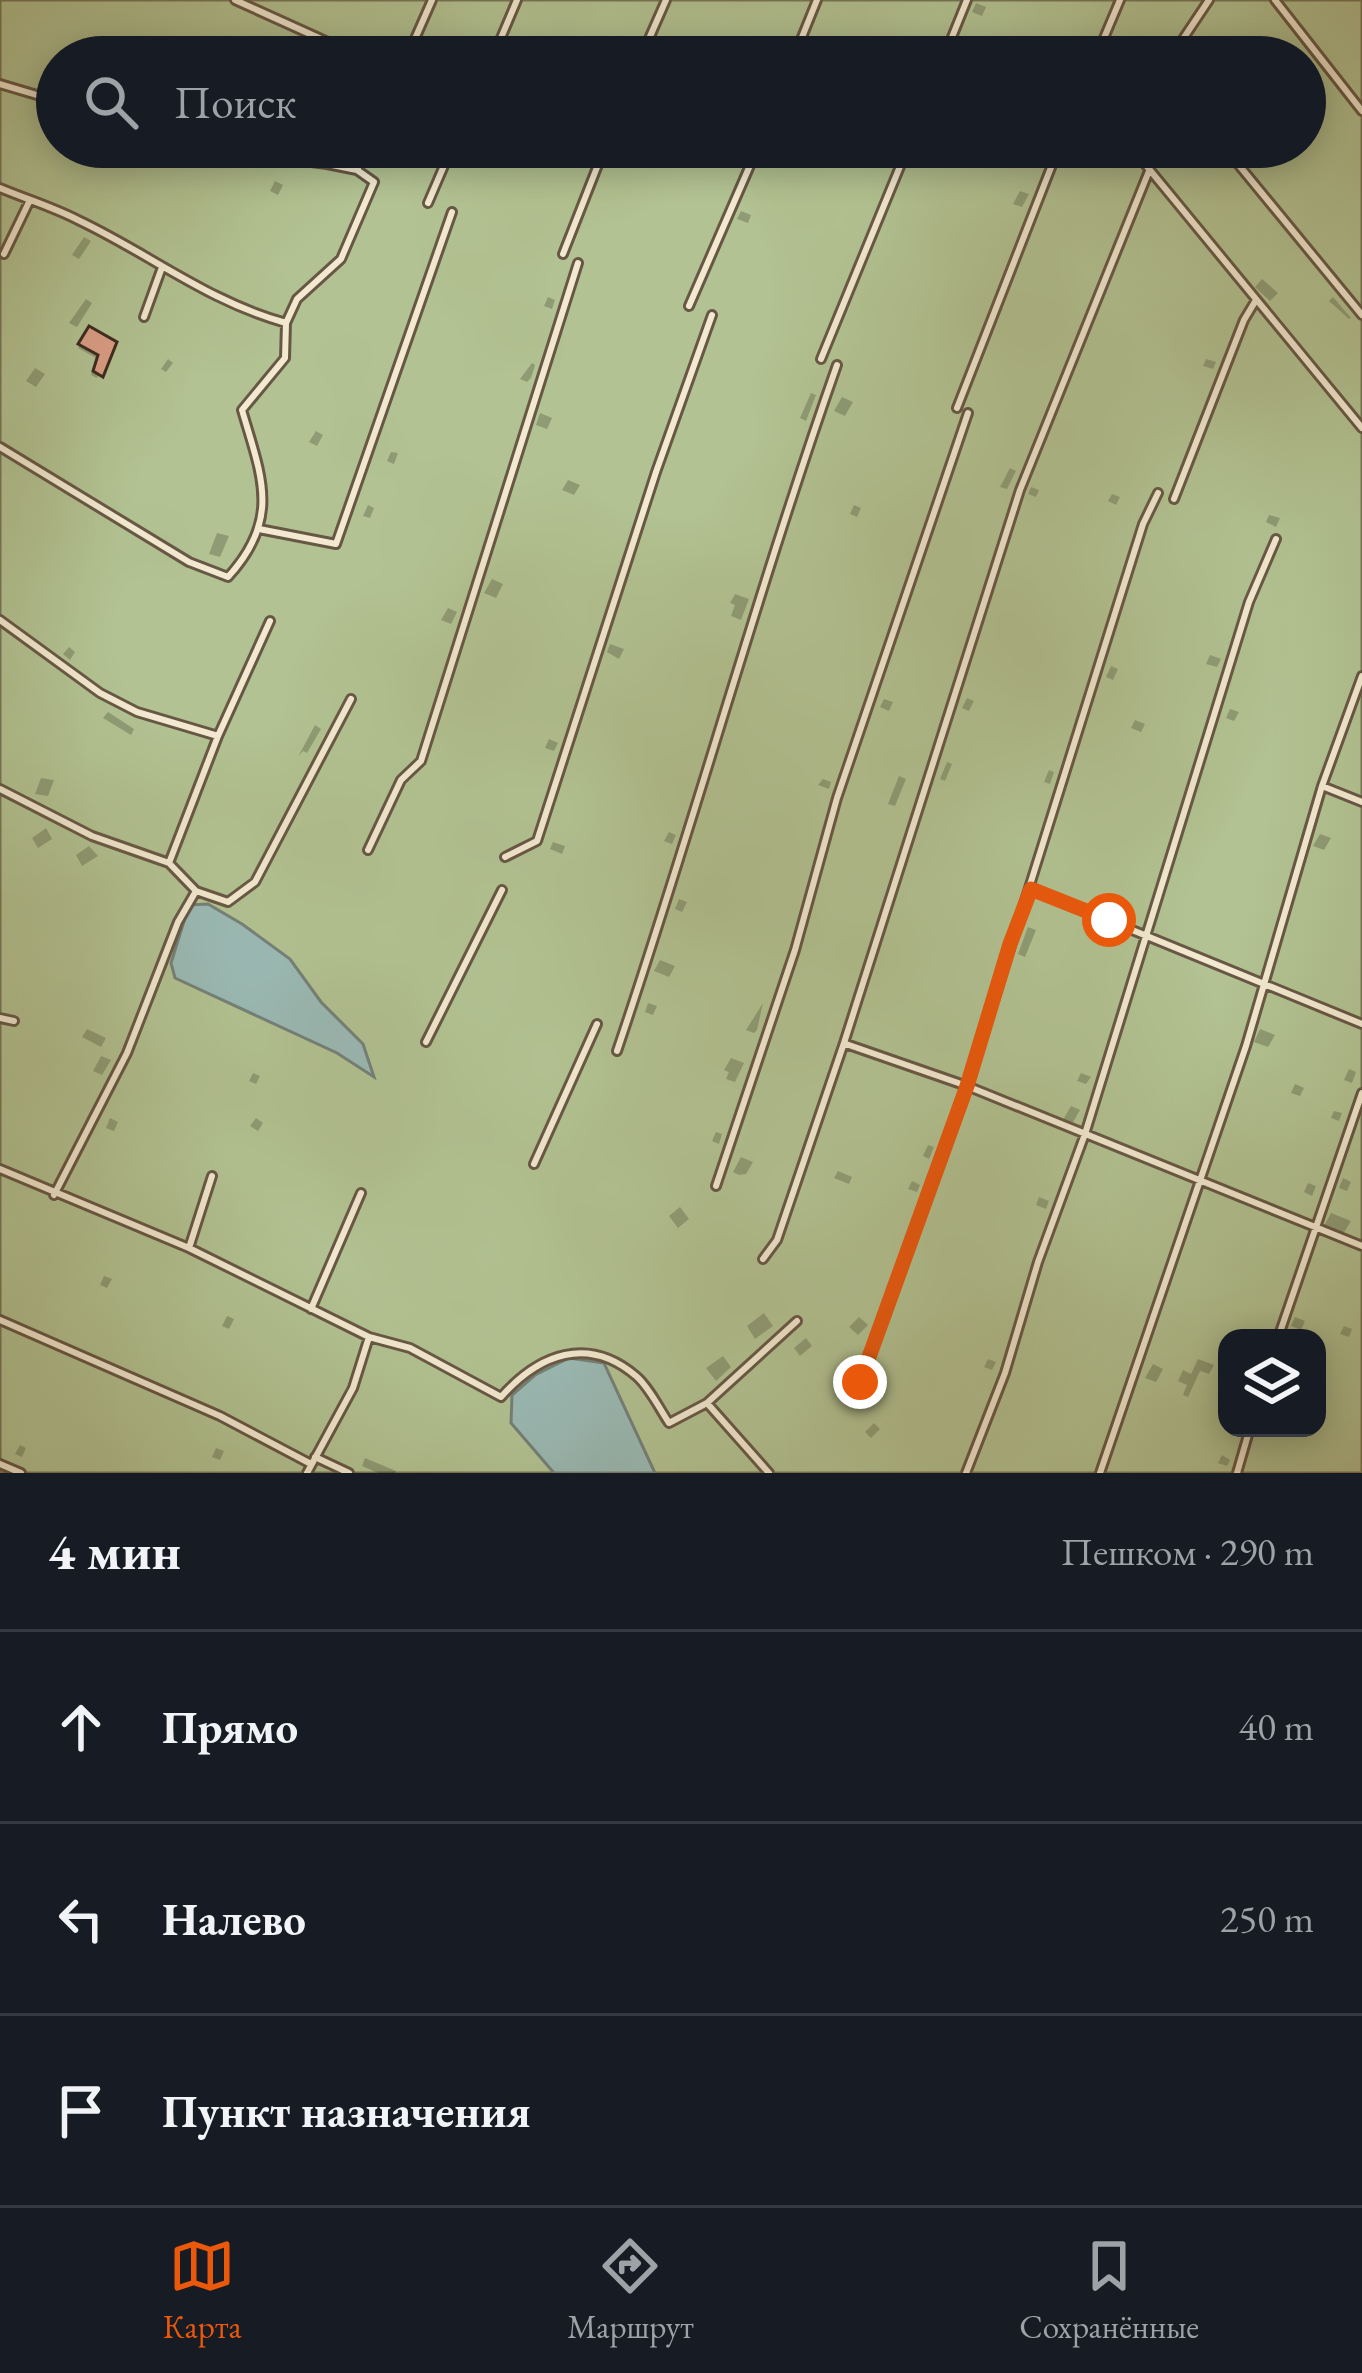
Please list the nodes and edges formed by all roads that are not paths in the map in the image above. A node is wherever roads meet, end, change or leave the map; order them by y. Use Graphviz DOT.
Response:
graph roads {
  1 [pos="236,0"];
  2 [pos="432,0"];
  3 [pos="518,0"];
  4 [pos="666,0"];
  5 [pos="817,0"];
  6 [pos="967,0"];
  7 [pos="1120,0"];
  8 [pos="1209,0"];
  9 [pos="1275,0"];
  10 [pos="315,36"];
  11 [pos="416,36"];
  12 [pos="502,36"];
  13 [pos="650,36"];
  14 [pos="802,36"];
  15 [pos="952,36"];
  16 [pos="1105,36"];
  17 [pos="1185,36"];
  18 [pos="1303,36"];
  19 [pos="1326,65"];
  20 [pos="0,84"];
  21 [pos="36,95"];
  22 [pos="1362,111"];
  23 [pos="343,168"];
  24 [pos="443,168"];
  25 [pos="597,168"];
  26 [pos="749,168"];
  27 [pos="899,168"];
  28 [pos="1051,168"];
  29 [pos="1147,168"];
  30 [pos="1241,168"];
  31 [pos="357,170"];
  32 [pos="1149,171"];
  33 [pos="0,188"];
  34 [pos="30,200"];
  35 [pos="428,202"];
  36 [pos="452,212"];
  37 [pos="4,254"];
  38 [pos="562,254"];
  39 [pos="578,262"];
  40 [pos="161,269"];
  41 [pos="1256,300"];
  42 [pos="689,306"];
  43 [pos="712,315"];
  44 [pos="1362,315"];
  45 [pos="143,317"];
  46 [pos="286,323"];
  47 [pos="821,359"];
  48 [pos="837,365"];
  49 [pos="957,408"];
  50 [pos="968,413"];
  51 [pos="1362,428"];
  52 [pos="0,447"];
  53 [pos="1159,493"];
  54 [pos="1174,499"];
  55 [pos="260,529"];
  56 [pos="1276,539"];
  57 [pos="0,620"];
  58 [pos="270,621"];
  59 [pos="1362,676"];
  60 [pos="351,699"];
  61 [pos="218,736"];
  62 [pos="1322,786"];
  63 [pos="0,789"];
  64 [pos="1362,802"];
  65 [pos="368,850"];
  66 [pos="505,857"];
  67 [pos="169,863"];
  68 [pos="1031,889"];
  69 [pos="502,890"];
  70 [pos="196,891"];
  71 [pos="1149,935"];
  72 [pos="1267,982"];
  73 [pos="0,1018"];
  74 [pos="14,1021"];
  75 [pos="597,1024"];
  76 [pos="1362,1024"];
  77 [pos="425,1042"];
  78 [pos="844,1043"];
  79 [pos="617,1051"];
  80 [pos="967,1086"];
  81 [pos="1362,1093"];
  82 [pos="1085,1135"];
  83 [pos="534,1164"];
  84 [pos="0,1169"];
  85 [pos="212,1176"];
  86 [pos="1197,1182"];
  87 [pos="716,1186"];
  88 [pos="361,1193"];
  89 [pos="54,1195"];
  90 [pos="1316,1226"];
  91 [pos="1362,1246"];
  92 [pos="189,1249"];
  93 [pos="764,1259"];
  94 [pos="311,1309"];
  95 [pos="0,1320"];
  96 [pos="797,1322"];
  97 [pos="1281,1329"];
  98 [pos="369,1337"];
  99 [pos="860,1382"];
  100 [pos="707,1403"];
  101 [pos="1247,1437"];
  102 [pos="313,1460"];
  103 [pos="0,1464"];
  104 [pos="759,1464"];
  105 [pos="21,1473"];
  106 [pos="308,1473"];
  107 [pos="349,1473"];
  108 [pos="751,1473"];
  109 [pos="769,1473"];
  110 [pos="966,1473"];
  111 [pos="1100,1473"];
  112 [pos="1237,1473"];
  1 -- 10 [label="lane"];
  2 -- 11 [label="lane"];
  3 -- 12 [label="lane"];
  4 -- 13 [label="lane"];
  5 -- 14 [label="lane"];
  6 -- 15 [label="lane"];
  7 -- 16 [label="lane"];
  8 -- 17 [label="lane"];
  9 -- 18 [label="lane"];
  19 -- 22 [label="lane"];
  20 -- 21 [label="lane"];
  23 -- 31 [label="lane"];
  24 -- 35 [label="lane"];
  25 -- 38 [label="lane"];
  26 -- 42 [label="lane"];
  27 -- 47 [label="lane"];
  28 -- 49 [label="lane"];
  29 -- 32 [label="lane"];
  30 -- 44 [label="lane"];
  31 -- 46 [label="lane"];
  32 -- 41 [label="lane"];
  32 -- 78 [label="lane"];
  33 -- 34 [label="lane"];
  34 -- 37 [label="lane"];
  34 -- 40 [label="lane"];
  36 -- 55 [label="lane"];
  39 -- 65 [label="lane"];
  40 -- 45 [label="lane"];
  40 -- 46 [label="lane"];
  41 -- 51 [label="lane"];
  41 -- 54 [label="lane"];
  43 -- 66 [label="lane"];
  46 -- 55 [label="lane"];
  48 -- 79 [label="lane"];
  50 -- 87 [label="lane"];
  52 -- 55 [label="lane"];
  53 -- 68 [label="lane"];
  56 -- 71 [label="lane"];
  57 -- 61 [label="lane"];
  58 -- 61 [label="lane"];
  59 -- 62 [label="lane"];
  60 -- 70 [label="lane"];
  61 -- 67 [label="lane"];
  62 -- 64 [label="lane"];
  62 -- 72 [label="lane"];
  63 -- 67 [label="lane"];
  67 -- 70 [label="lane"];
  68 -- 71 [label="lane"];
  68 -- 80 [label="lane"];
  69 -- 77 [label="lane"];
  70 -- 89 [label="lane"];
  71 -- 72 [label="lane"];
  71 -- 82 [label="lane"];
  72 -- 76 [label="lane"];
  72 -- 86 [label="lane"];
  73 -- 74 [label="lane"];
  75 -- 83 [label="lane"];
  78 -- 80 [label="lane"];
  78 -- 93 [label="lane"];
  80 -- 82 [label="lane"];
  80 -- 99 [label="lane"];
  81 -- 90 [label="lane"];
  82 -- 86 [label="lane"];
  82 -- 110 [label="lane"];
  84 -- 89 [label="lane"];
  85 -- 92 [label="lane"];
  86 -- 90 [label="lane"];
  86 -- 111 [label="lane"];
  88 -- 94 [label="lane"];
  89 -- 92 [label="lane"];
  90 -- 91 [label="lane"];
  90 -- 97 [label="lane"];
  92 -- 94 [label="lane"];
  94 -- 98 [label="lane"];
  95 -- 102 [label="lane"];
  96 -- 100 [label="lane"];
  98 -- 100 [label="lane"];
  98 -- 102 [label="lane"];
  100 -- 104 [label="lane"];
  101 -- 112 [label="lane"];
  102 -- 106 [label="lane"];
  102 -- 107 [label="lane"];
  103 -- 105 [label="lane"];
  104 -- 108 [label="lane"];
  104 -- 109 [label="lane"];
}
